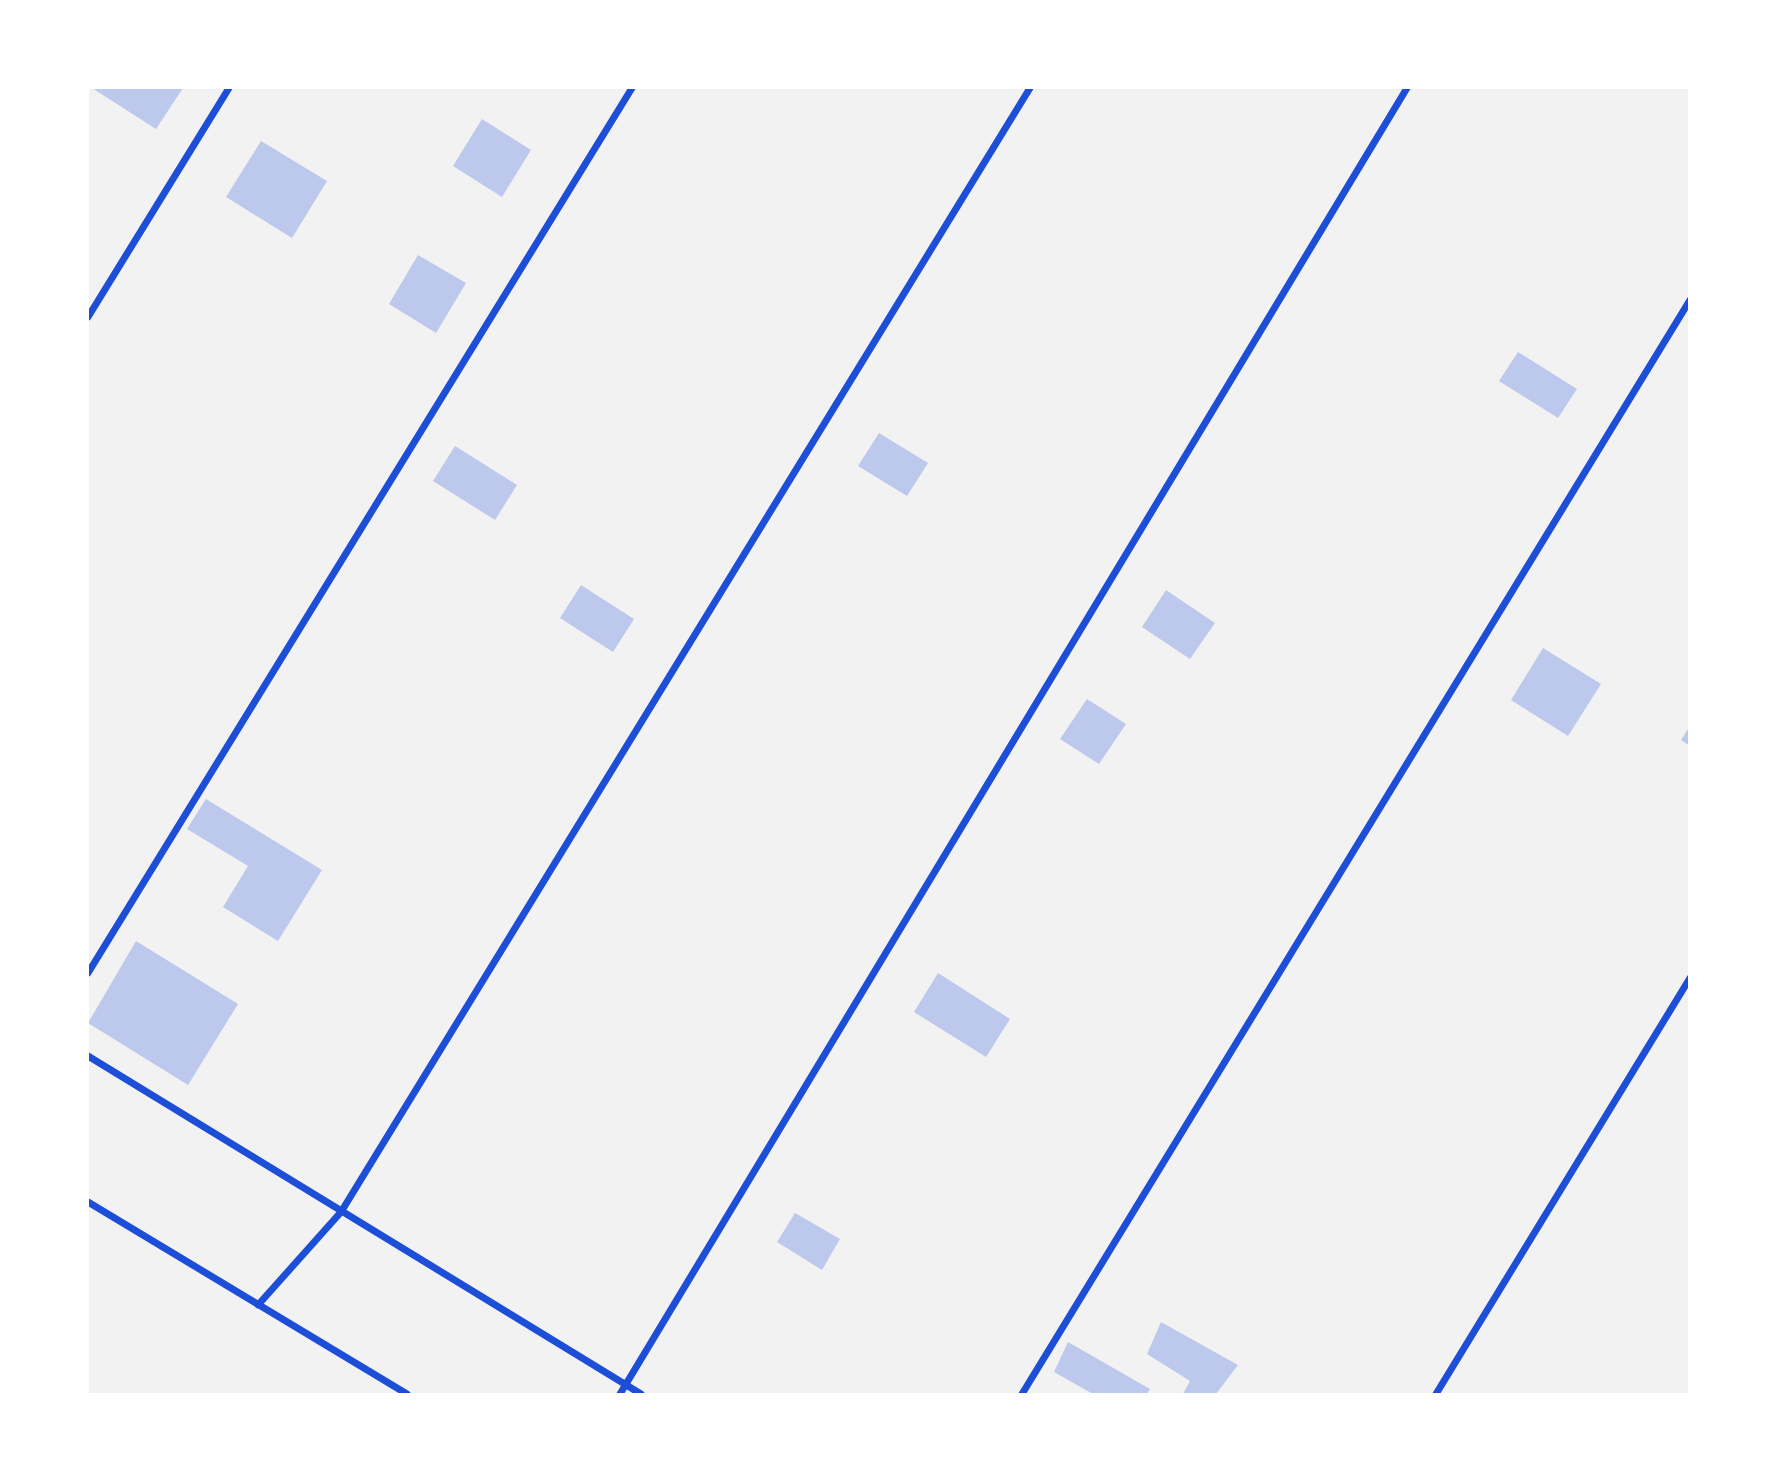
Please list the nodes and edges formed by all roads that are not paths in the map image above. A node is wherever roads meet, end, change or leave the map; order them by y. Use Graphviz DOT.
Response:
graph roads {
  1 [pos="229,88"];
  2 [pos="632,88"];
  3 [pos="1030,88"];
  4 [pos="1408,88"];
  5 [pos="1689,300"];
  6 [pos="88,317"];
  7 [pos="88,973"];
  8 [pos="1689,978"];
  9 [pos="88,1056"];
  10 [pos="88,1202"];
  11 [pos="341,1212"];
  12 [pos="258,1305"];
  13 [pos="626,1386"];
  14 [pos="407,1395"];
  15 [pos="620,1395"];
  16 [pos="641,1395"];
  17 [pos="1022,1395"];
  18 [pos="1436,1395"];
  1 -- 6 [label="street"];
  2 -- 7 [label="street"];
  3 -- 11 [label="street"];
  4 -- 13 [label="street"];
  5 -- 17 [label="street"];
  8 -- 18 [label="street"];
  9 -- 11 [label="street"];
  10 -- 12 [label="street"];
  11 -- 12 [label="street"];
  11 -- 13 [label="street"];
  12 -- 14 [label="street"];
  13 -- 15 [label="street"];
  13 -- 16 [label="street"];
}
